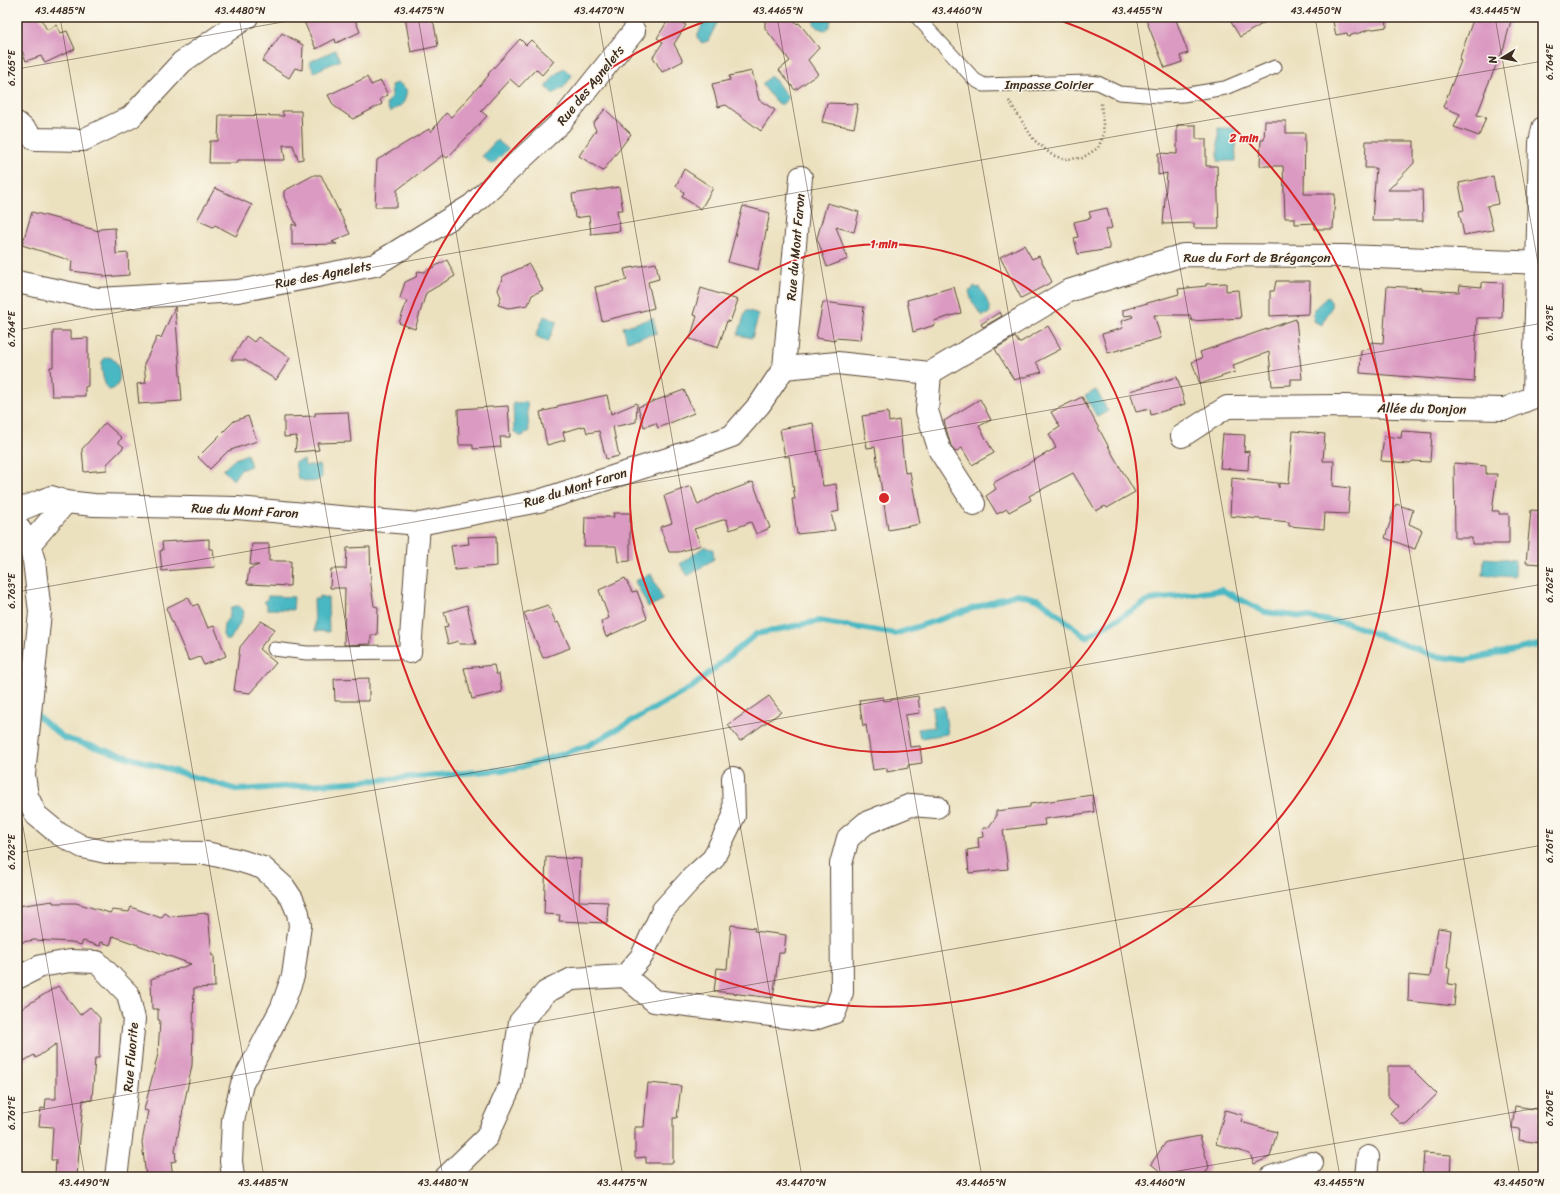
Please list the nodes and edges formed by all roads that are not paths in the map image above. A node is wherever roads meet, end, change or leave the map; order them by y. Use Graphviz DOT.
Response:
graph roads {
  1 [pos="247,17"];
  2 [pos="917,17"];
  3 [pos="634,31"];
  4 [pos="1274,67"];
  5 [pos="17,123"];
  6 [pos="1543,128"];
  7 [pos="801,177"];
  8 [pos="1540,263"];
  9 [pos="17,282"];
  10 [pos="784,368"];
  11 [pos="930,373"];
  12 [pos="1182,436"];
  13 [pos="66,502"];
  14 [pos="974,504"];
  15 [pos="17,510"];
  16 [pos="419,524"];
  17 [pos="17,525"];
  18 [pos="29,545"];
  19 [pos="274,649"];
  20 [pos="410,652"];
  21 [pos="732,778"];
  22 [pos="22,790"];
  23 [pos="937,807"];
  24 [pos="625,976"];
  25 [pos="17,978"];
  26 [pos="1312,1163"];
  27 [pos="116,1177"];
  28 [pos="233,1177"];
  29 [pos="446,1177"];
  30 [pos="1271,1177"];
  1 -- 5 [label="street"];
  2 -- 4 [label="lane, Impasse Coirier"];
  3 -- 9 [label="street, Rue des Agnelets"];
  6 -- 8 [label="street"];
  7 -- 10 [label="street, Rue du Mont Faron"];
  8 -- 11 [label="street, Rue du Fort de Brégançon"];
  8 -- 12 [label="street, Allée du Donjon"];
  10 -- 11 [label="street"];
  10 -- 16 [label="street, Rue du Mont Faron"];
  11 -- 14 [label="street"];
  13 -- 15 [label="street, Rue du Mont Faron"];
  13 -- 16 [label="street, Rue du Mont Faron"];
  13 -- 18 [label="street"];
  16 -- 20 [label="street"];
  17 -- 18 [label="street"];
  18 -- 22 [label="street"];
  19 -- 20 [label="lane"];
  21 -- 24 [label="street"];
  22 -- 28 [label="street"];
  23 -- 24 [label="street"];
  24 -- 29 [label="street"];
  25 -- 27 [label="street, Rue Fluorite"];
  26 -- 30 [label="street"];
}
